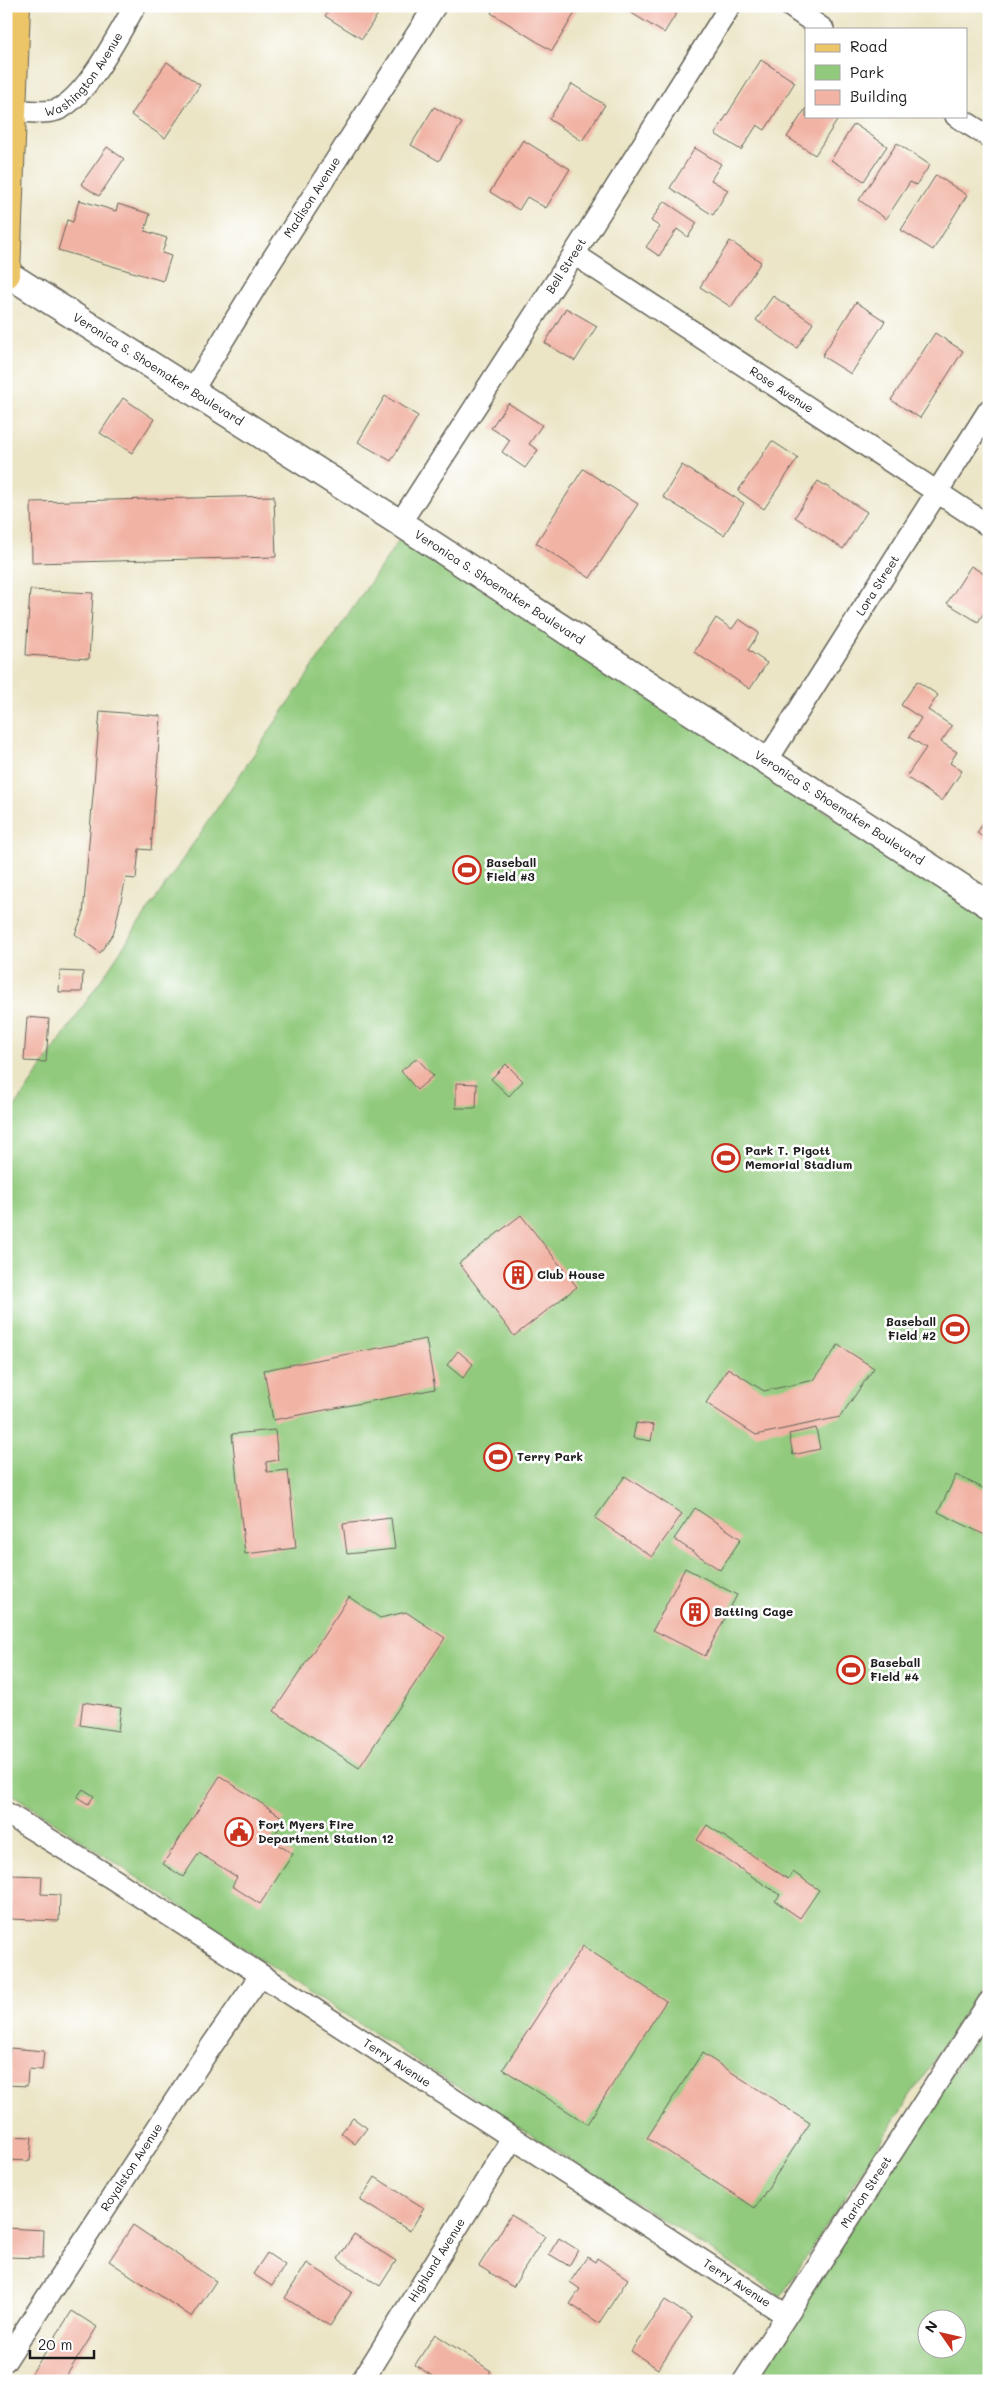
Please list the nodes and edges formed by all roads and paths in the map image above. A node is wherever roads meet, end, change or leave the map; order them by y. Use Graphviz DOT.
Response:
graph roads {
  1 [pos="16,6"];
  2 [pos="135,6"];
  3 [pos="435,6"];
  4 [pos="730,6"];
  5 [pos="790,6"];
  6 [pos="822,28"];
  7 [pos="12,110"];
  8 [pos="959,118"];
  9 [pos="989,137"];
  10 [pos="574,254"];
  11 [pos="6,274"];
  12 [pos="192,391"];
  13 [pos="989,410"];
  14 [pos="936,492"];
  15 [pos="400,523"];
  16 [pos="989,526"];
  17 [pos="766,762"];
  18 [pos="989,905"];
  19 [pos="6,1813"];
  20 [pos="260,1976"];
  21 [pos="989,2002"];
  22 [pos="512,2138"];
  23 [pos="786,2315"];
  24 [pos="6,2360"];
  25 [pos="362,2381"];
  26 [pos="744,2381"];
  1 -- 7 [label="main road"];
  2 -- 7 [label="street, Washington Avenue"];
  3 -- 12 [label="street, Madison Avenue"];
  4 -- 10 [label="street, Bell Street"];
  5 -- 6 [label="street"];
  7 -- 11 [label="main road"];
  8 -- 9 [label="street"];
  10 -- 14 [label="street, Rose Avenue"];
  10 -- 15 [label="street, Bell Street"];
  11 -- 12 [label="street, Veronica S. Shoemaker Boulevard"];
  12 -- 15 [label="street, Veronica S. Shoemaker Boulevard"];
  13 -- 14 [label="street, Lora Street"];
  14 -- 16 [label="street, Rose Avenue"];
  14 -- 17 [label="street, Lora Street"];
  15 -- 17 [label="street, Veronica S. Shoemaker Boulevard"];
  17 -- 18 [label="street, Veronica S. Shoemaker Boulevard"];
  19 -- 20 [label="street, Terry Avenue"];
  20 -- 22 [label="street, Terry Avenue"];
  20 -- 24 [label="street, Royalston Avenue"];
  21 -- 23 [label="street, Marion Street"];
  22 -- 23 [label="street, Terry Avenue"];
  22 -- 25 [label="street, Highland Avenue"];
  23 -- 26 [label="street, Marion Street"];
}
